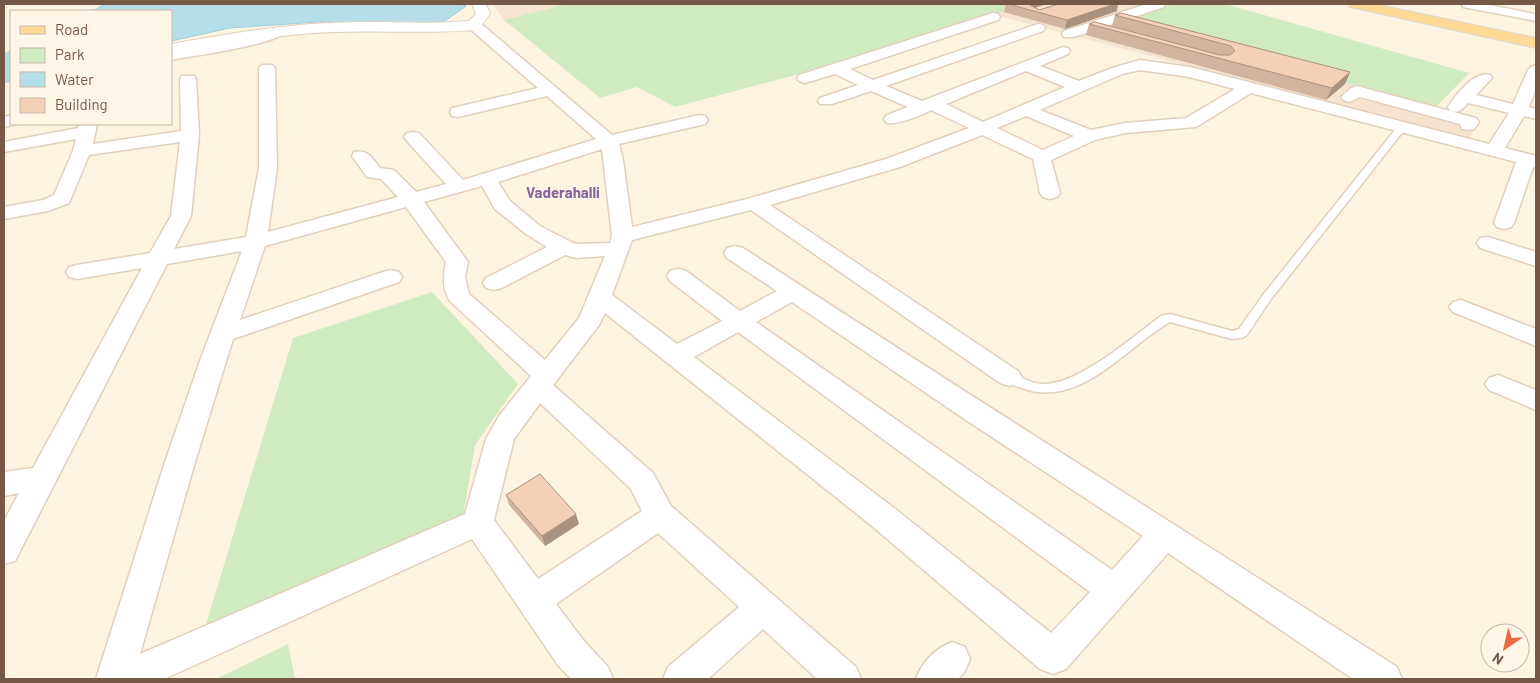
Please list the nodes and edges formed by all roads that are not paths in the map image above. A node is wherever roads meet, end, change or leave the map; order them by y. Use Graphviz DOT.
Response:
graph roads {
  1 [pos="1142,4"];
  2 [pos="1158,4"];
  3 [pos="1355,4"];
  4 [pos="1468,4"];
  5 [pos="1107,6"];
  6 [pos="1125,11"];
  7 [pos="476,14"];
  8 [pos="993,17"];
  9 [pos="1534,18"];
  10 [pos="1089,26"];
  11 [pos="1038,28"];
  12 [pos="278,32"];
  13 [pos="1069,34"];
  14 [pos="1118,34"];
  15 [pos="1536,43"];
  16 [pos="172,49"];
  17 [pos="1062,51"];
  18 [pos="172,56"];
  19 [pos="1027,66"];
  20 [pos="267,68"];
  21 [pos="836,69"];
  22 [pos="1536,70"];
  23 [pos="805,78"];
  24 [pos="1484,78"];
  25 [pos="188,79"];
  26 [pos="871,86"];
  27 [pos="1079,87"];
  28 [pos="1249,87"];
  29 [pos="550,90"];
  30 [pos="1341,100"];
  31 [pos="826,101"];
  32 [pos="928,106"];
  33 [pos="1026,110"];
  34 [pos="1518,110"];
  35 [pos="458,112"];
  36 [pos="1536,114"];
  37 [pos="893,119"];
  38 [pos="699,120"];
  39 [pos="1468,125"];
  40 [pos="1402,127"];
  41 [pos="86,128"];
  42 [pos="981,128"];
  43 [pos="190,135"];
  44 [pos="1089,136"];
  45 [pos="413,137"];
  46 [pos="609,141"];
  47 [pos="4,147"];
  48 [pos="1494,151"];
  49 [pos="82,152"];
  50 [pos="361,156"];
  51 [pos="1043,157"];
  52 [pos="1531,161"];
  53 [pos="487,178"];
  54 [pos="458,186"];
  55 [pos="1050,193"];
  56 [pos="410,198"];
  57 [pos="754,203"];
  58 [pos="4,213"];
  59 [pos="1504,222"];
  60 [pos="256,242"];
  61 [pos="621,242"];
  62 [pos="1488,243"];
  63 [pos="563,247"];
  64 [pos="735,253"];
  65 [pos="159,258"];
  66 [pos="1536,259"];
  67 [pos="77,272"];
  68 [pos="678,276"];
  69 [pos="391,277"];
  70 [pos="494,283"];
  71 [pos="794,291"];
  72 [pos="601,298"];
  73 [pos="1461,307"];
  74 [pos="738,321"];
  75 [pos="223,334"];
  76 [pos="1536,338"];
  77 [pos="676,356"];
  78 [pos="1009,377"];
  79 [pos="542,381"];
  80 [pos="1498,384"];
  81 [pos="1536,401"];
  82 [pos="43,478"];
  83 [pos="4,484"];
  84 [pos="660,515"];
  85 [pos="478,522"];
  86 [pos="1165,534"];
  87 [pos="4,552"];
  88 [pos="1114,590"];
  89 [pos="533,601"];
  90 [pos="762,608"];
  91 [pos="114,679"];
  92 [pos="124,679"];
  93 [pos="595,679"];
  94 [pos="681,679"];
  95 [pos="842,679"];
  96 [pos="1384,679"];
  1 -- 6 [label="street"];
  2 -- 6 [label="street"];
  3 -- 15 [label="main road"];
  4 -- 9 [label="street"];
  5 -- 6 [label="street"];
  6 -- 10 [label="street"];
  7 -- 12 [label="street"];
  7 -- 29 [label="street"];
  8 -- 21 [label="street"];
  10 -- 13 [label="street"];
  10 -- 14 [label="street"];
  11 -- 26 [label="street"];
  12 -- 16 [label="street"];
  12 -- 18 [label="street"];
  17 -- 19 [label="street"];
  19 -- 27 [label="street"];
  19 -- 32 [label="street"];
  20 -- 60 [label="street"];
  21 -- 23 [label="street"];
  21 -- 26 [label="street"];
  22 -- 34 [label="street"];
  24 -- 34 [label="street"];
  25 -- 43 [label="street"];
  26 -- 31 [label="street"];
  26 -- 32 [label="street"];
  27 -- 28 [label="street"];
  27 -- 33 [label="street"];
  28 -- 30 [label="street"];
  28 -- 44 [label="street"];
  29 -- 35 [label="street"];
  29 -- 46 [label="street"];
  30 -- 39 [label="street"];
  30 -- 40 [label="street"];
  32 -- 37 [label="street"];
  32 -- 42 [label="street"];
  33 -- 42 [label="street"];
  33 -- 44 [label="street"];
  34 -- 36 [label="street"];
  34 -- 48 [label="street"];
  38 -- 46 [label="street"];
  40 -- 48 [label="street"];
  40 -- 78 [label="lane"];
  41 -- 47 [label="street"];
  41 -- 49 [label="street"];
  42 -- 51 [label="street"];
  42 -- 57 [label="street"];
  43 -- 49 [label="street"];
  43 -- 65 [label="street"];
  44 -- 51 [label="street"];
  45 -- 54 [label="street"];
  46 -- 53 [label="street"];
  46 -- 61 [label="street"];
  48 -- 52 [label="street"];
  49 -- 58 [label="street"];
  50 -- 56 [label="street"];
  51 -- 55 [label="street"];
  52 -- 59 [label="street"];
  53 -- 54 [label="street"];
  53 -- 63 [label="street"];
  54 -- 56 [label="street"];
  56 -- 60 [label="street"];
  56 -- 79 [label="street"];
  57 -- 61 [label="street"];
  57 -- 78 [label="street"];
  60 -- 65 [label="street"];
  60 -- 75 [label="street"];
  61 -- 63 [label="street"];
  61 -- 72 [label="street"];
  62 -- 66 [label="street"];
  63 -- 70 [label="street"];
  64 -- 71 [label="street"];
  65 -- 67 [label="street"];
  65 -- 82 [label="street"];
  68 -- 74 [label="street"];
  69 -- 75 [label="street"];
  71 -- 74 [label="street"];
  71 -- 86 [label="street"];
  72 -- 77 [label="street"];
  72 -- 79 [label="street"];
  73 -- 76 [label="street"];
  74 -- 77 [label="street"];
  74 -- 88 [label="street"];
  75 -- 91 [label="street"];
  77 -- 88 [label="street"];
  79 -- 84 [label="street"];
  79 -- 85 [label="street"];
  80 -- 81 [label="street"];
  82 -- 83 [label="street"];
  82 -- 87 [label="street"];
  84 -- 89 [label="street"];
  84 -- 90 [label="street"];
  85 -- 89 [label="street"];
  85 -- 92 [label="street"];
  86 -- 88 [label="street"];
  86 -- 96 [label="street"];
  89 -- 93 [label="street"];
  90 -- 94 [label="street"];
  90 -- 95 [label="street"];
}
